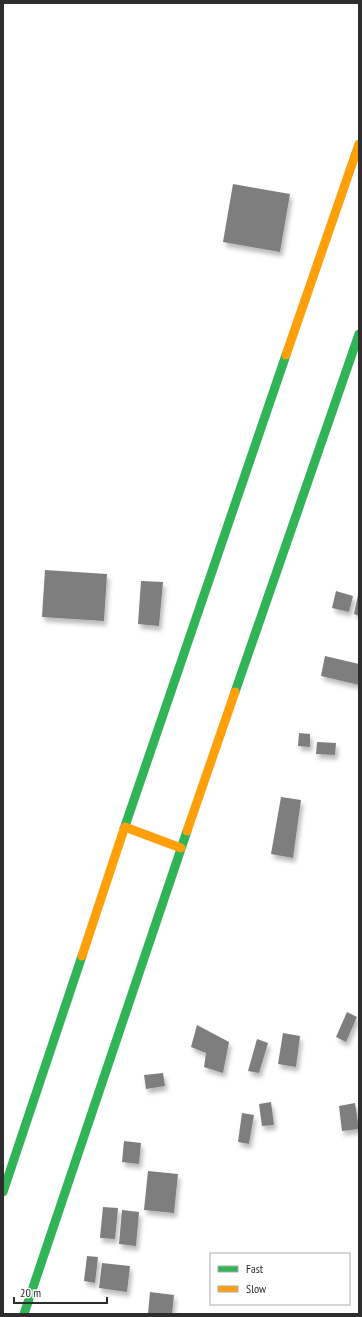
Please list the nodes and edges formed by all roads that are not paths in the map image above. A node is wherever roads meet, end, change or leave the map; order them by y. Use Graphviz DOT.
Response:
graph roads {
  1 [pos="359,144"];
  2 [pos="359,334"];
  3 [pos="125,827"];
  4 [pos="181,848"];
  5 [pos="3,1192"];
  6 [pos="24,1314"];
  1 -- 3 [label="highway"];
  2 -- 4 [label="highway"];
  3 -- 4 [label="highway"];
  3 -- 5 [label="highway"];
  4 -- 6 [label="highway"];
}
